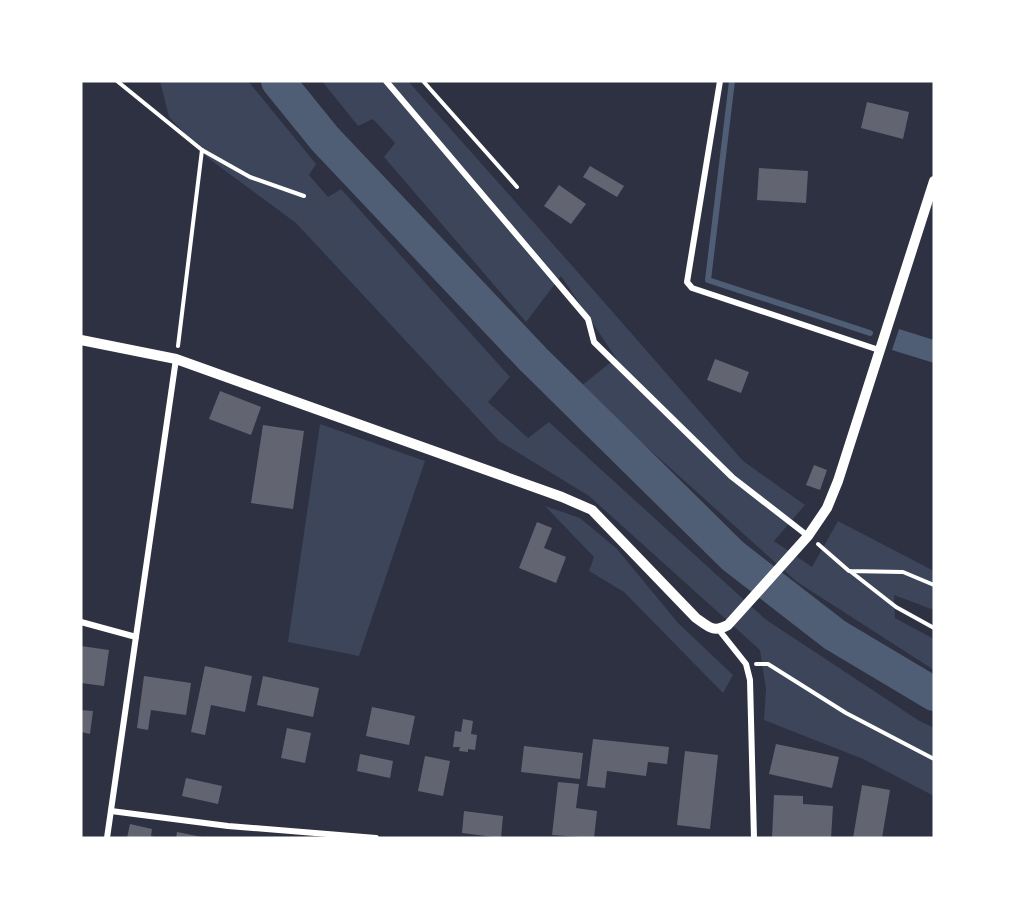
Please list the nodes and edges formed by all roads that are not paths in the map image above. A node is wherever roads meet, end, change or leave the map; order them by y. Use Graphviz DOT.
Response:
graph roads {
  1 [pos="386,81"];
  2 [pos="720,81"];
  3 [pos="934,181"];
  4 [pos="81,340"];
  5 [pos="879,350"];
  6 [pos="176,359"];
  7 [pos="808,536"];
  8 [pos="81,622"];
  9 [pos="724,627"];
  10 [pos="136,637"];
  11 [pos="111,811"];
  12 [pos="107,838"];
  13 [pos="376,838"];
  14 [pos="754,838"];
  1 -- 7 [label="street"];
  2 -- 5 [label="street"];
  3 -- 5 [label="street"];
  4 -- 6 [label="street"];
  5 -- 7 [label="street"];
  6 -- 9 [label="street"];
  6 -- 10 [label="street"];
  7 -- 9 [label="street"];
  8 -- 10 [label="street"];
  9 -- 14 [label="street"];
  10 -- 11 [label="street"];
  11 -- 12 [label="street"];
  11 -- 13 [label="street"];
}
